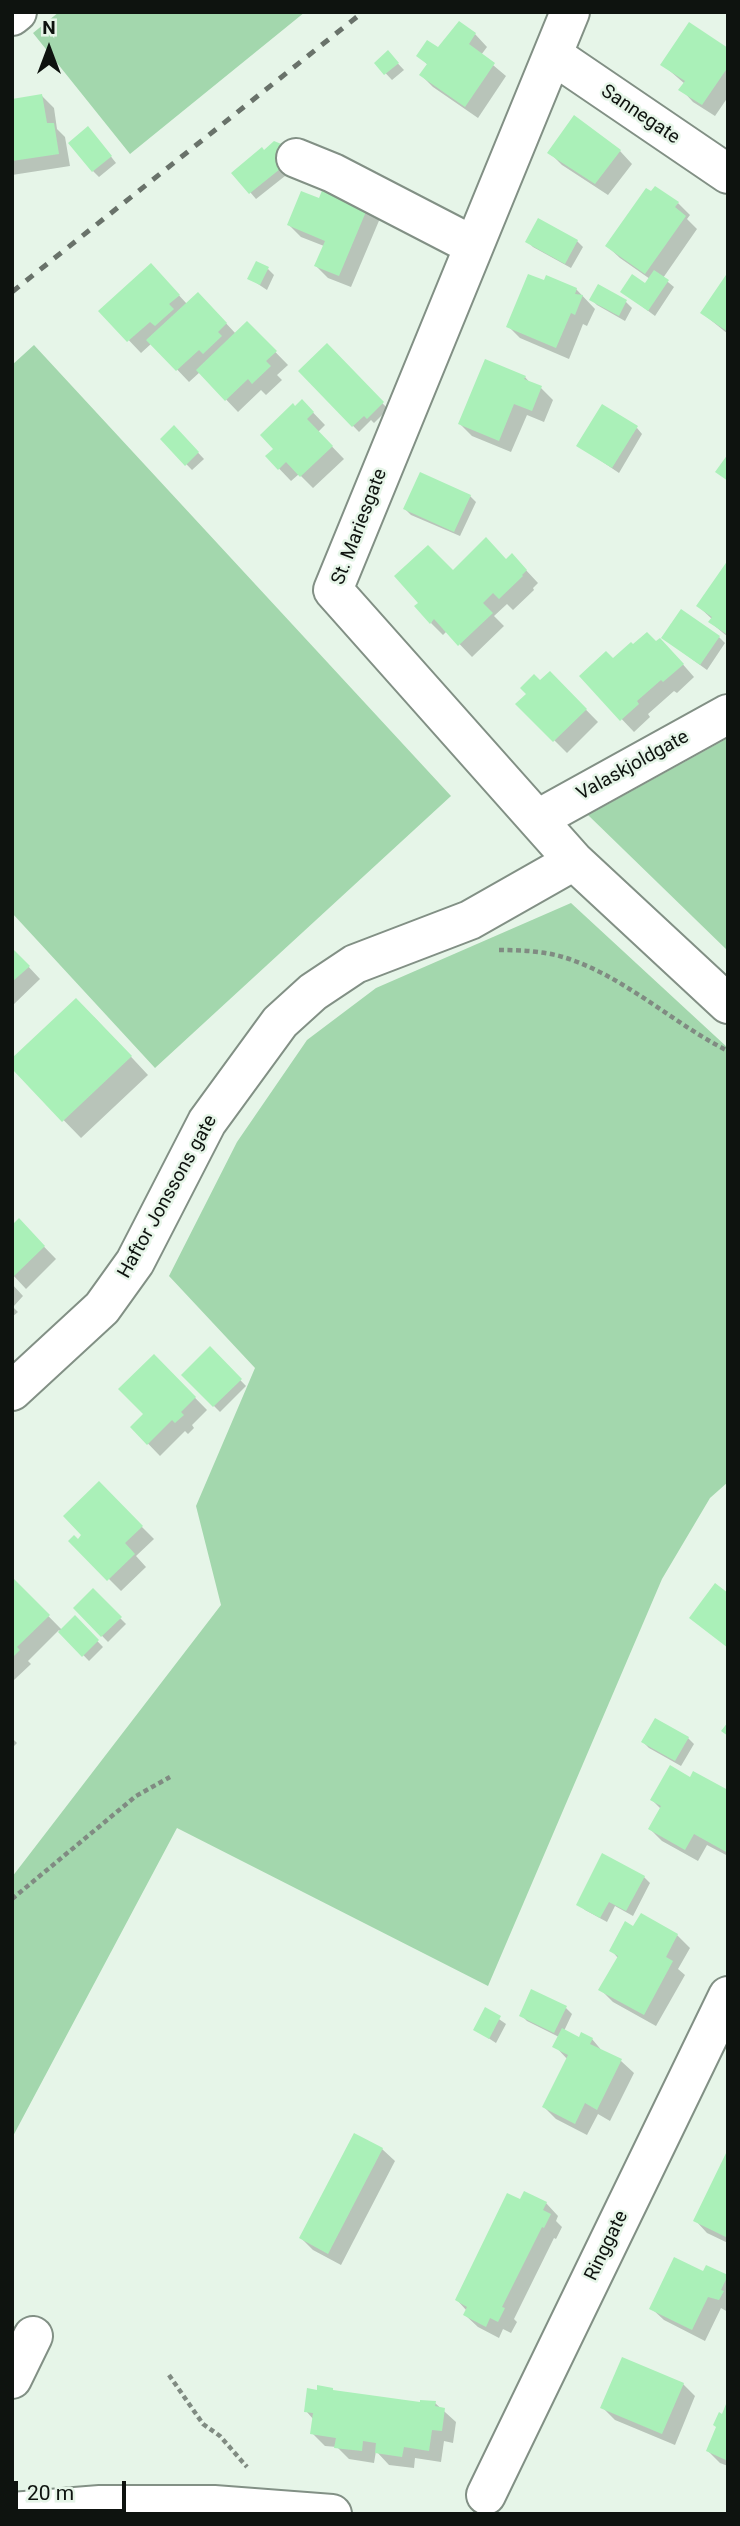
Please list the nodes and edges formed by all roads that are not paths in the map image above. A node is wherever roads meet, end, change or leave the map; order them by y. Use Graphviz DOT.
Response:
graph roads {
  1 [pos="17,12"];
  2 [pos="570,12"];
  3 [pos="12,16"];
  4 [pos="553,55"];
  5 [pos="296,158"];
  6 [pos="728,174"];
  7 [pos="474,246"];
  8 [pos="728,714"];
  9 [pos="538,819"];
  10 [pos="574,861"];
  11 [pos="728,1004"];
  12 [pos="12,1391"];
  13 [pos="728,1996"];
  14 [pos="33,2336"];
  15 [pos="12,2379"];
  16 [pos="485,2495"];
  17 [pos="12,2512"];
  18 [pos="332,2514"];
  1 -- 3 [label="street"];
  2 -- 4 [label="street, St. Mariesgate"];
  4 -- 6 [label="street, Sannegate"];
  4 -- 7 [label="street, St. Mariesgate"];
  5 -- 7 [label="street"];
  7 -- 9 [label="street, St. Mariesgate"];
  8 -- 9 [label="street, Valaskjoldgate"];
  9 -- 10 [label="street, St. Mariesgate"];
  10 -- 11 [label="street, St. Mariesgate"];
  10 -- 12 [label="street, Haftor Jonssons gate"];
  13 -- 16 [label="street, Ringgate"];
  14 -- 15 [label="street"];
  17 -- 18 [label="street"];
}
